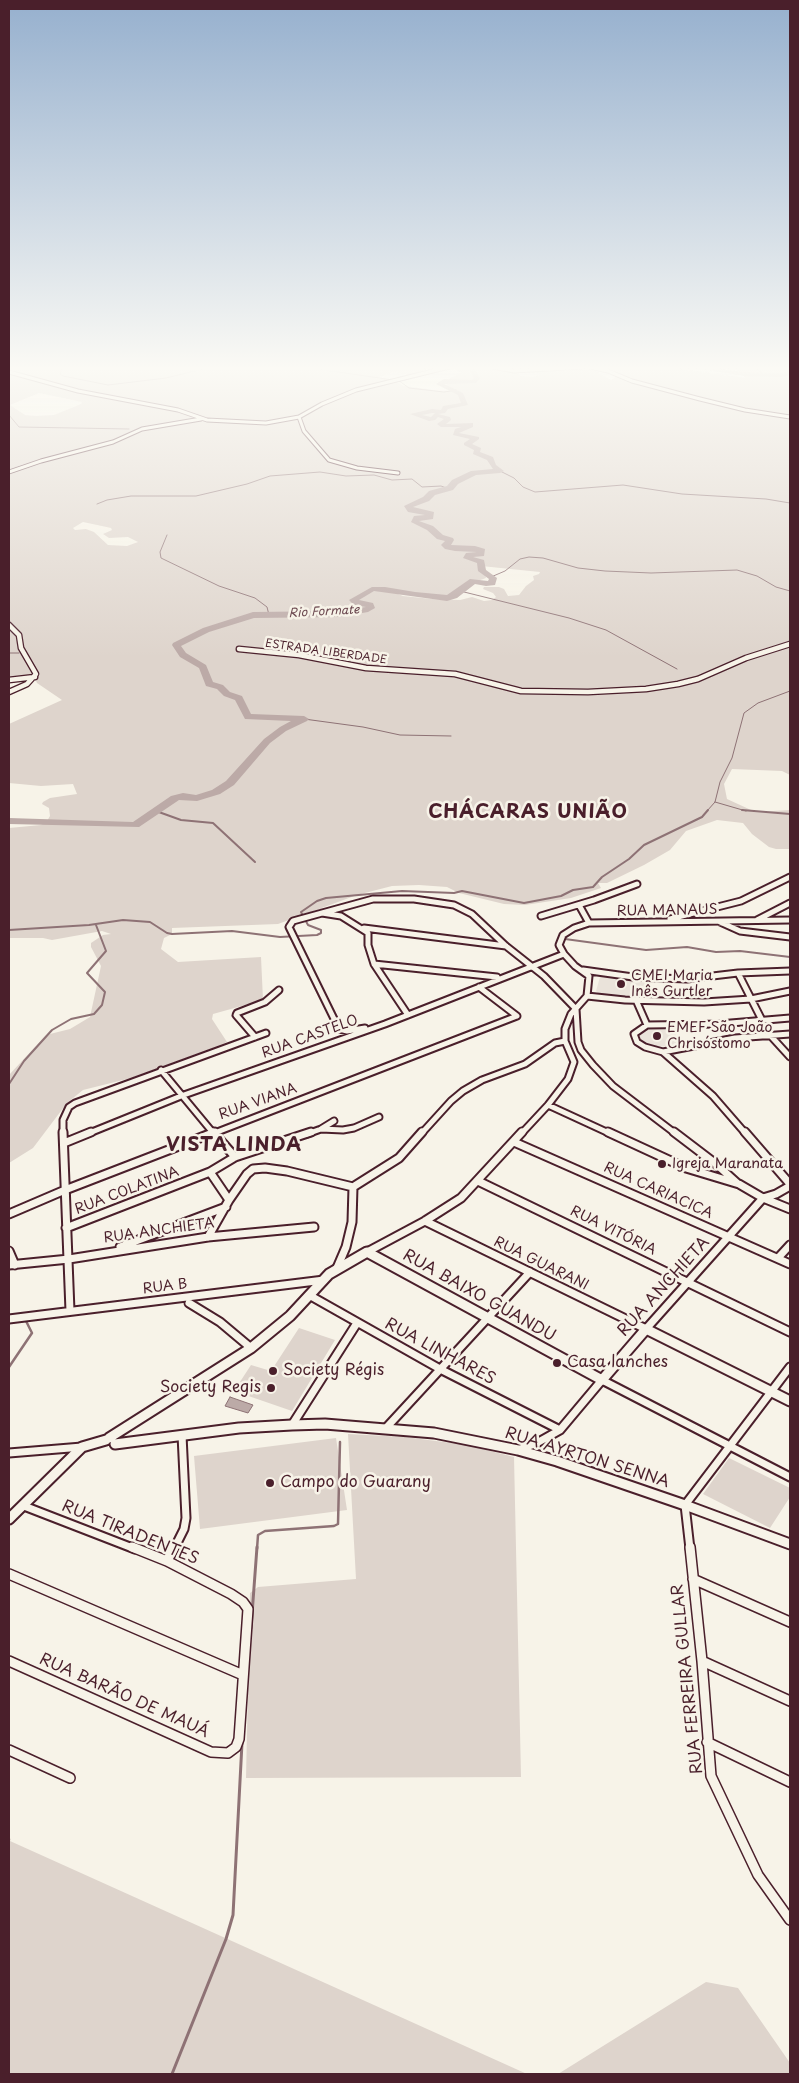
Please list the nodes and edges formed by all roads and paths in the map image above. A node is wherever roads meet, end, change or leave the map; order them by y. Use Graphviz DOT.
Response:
graph roads {
  1 [pos="32,464"];
  2 [pos="344,464"];
  3 [pos="9,472"];
  4 [pos="398,474"];
  5 [pos="9,625"];
  6 [pos="790,644"];
  7 [pos="239,649"];
  8 [pos="35,677"];
  9 [pos="9,680"];
  10 [pos="9,692"];
  11 [pos="790,877"];
  12 [pos="637,884"];
  13 [pos="790,903"];
  14 [pos="579,905"];
  15 [pos="320,913"];
  16 [pos="541,916"];
  17 [pos="790,920"];
  18 [pos="719,921"];
  19 [pos="755,921"];
  20 [pos="653,922"];
  21 [pos="589,923"];
  22 [pos="363,928"];
  23 [pos="790,937"];
  24 [pos="506,946"];
  25 [pos="564,954"];
  26 [pos="374,964"];
  27 [pos="530,966"];
  28 [pos="584,970"];
  29 [pos="790,971"];
  30 [pos="738,973"];
  31 [pos="498,978"];
  32 [pos="479,986"];
  33 [pos="279,990"];
  34 [pos="790,992"];
  35 [pos="587,996"];
  36 [pos="751,999"];
  37 [pos="636,1000"];
  38 [pos="576,1009"];
  39 [pos="408,1015"];
  40 [pos="790,1018"];
  41 [pos="761,1019"];
  42 [pos="385,1024"];
  43 [pos="647,1025"];
  44 [pos="266,1034"];
  45 [pos="769,1034"];
  46 [pos="790,1034"];
  47 [pos="255,1036"];
  48 [pos="565,1042"];
  49 [pos="664,1052"];
  50 [pos="790,1057"];
  51 [pos="161,1070"];
  52 [pos="181,1096"];
  53 [pos="548,1105"];
  54 [pos="379,1117"];
  55 [pos="334,1121"];
  56 [pos="321,1129"];
  57 [pos="212,1132"];
  58 [pos="514,1142"];
  59 [pos="64,1143"];
  60 [pos="235,1157"];
  61 [pos="210,1172"];
  62 [pos="478,1181"];
  63 [pos="739,1184"];
  64 [pos="790,1185"];
  65 [pos="353,1187"];
  66 [pos="65,1190"];
  67 [pos="763,1198"];
  68 [pos="227,1203"];
  69 [pos="790,1209"];
  70 [pos="9,1214"];
  71 [pos="425,1221"];
  72 [pos="314,1227"];
  73 [pos="66,1228"];
  74 [pos="729,1236"];
  75 [pos="208,1237"];
  76 [pos="790,1245"];
  77 [pos="9,1251"];
  78 [pos="111,1251"];
  79 [pos="367,1252"];
  80 [pos="778,1258"];
  81 [pos="69,1259"];
  82 [pos="790,1264"];
  83 [pos="12,1265"];
  84 [pos="337,1268"];
  85 [pos="530,1272"];
  86 [pos="324,1280"];
  87 [pos="689,1282"];
  88 [pos="308,1296"];
  89 [pos="189,1303"];
  90 [pos="70,1311"];
  91 [pos="487,1318"];
  92 [pos="9,1319"];
  93 [pos="357,1323"];
  94 [pos="646,1329"];
  95 [pos="790,1332"];
  96 [pos="251,1348"];
  97 [pos="790,1366"];
  98 [pos="440,1369"];
  99 [pos="602,1380"];
  100 [pos="770,1392"];
  101 [pos="790,1401"];
  102 [pos="292,1425"];
  103 [pos="386,1428"];
  104 [pos="560,1430"];
  105 [pos="182,1435"];
  106 [pos="109,1441"];
  107 [pos="729,1445"];
  108 [pos="82,1447"];
  109 [pos="518,1450"];
  110 [pos="9,1453"];
  111 [pos="790,1477"];
  112 [pos="685,1505"];
  113 [pos="24,1506"];
  114 [pos="9,1519"];
  115 [pos="790,1544"];
  116 [pos="167,1561"];
  117 [pos="9,1574"];
  118 [pos="693,1579"];
  119 [pos="790,1622"];
  120 [pos="9,1661"];
  121 [pos="702,1661"];
  122 [pos="243,1675"];
  123 [pos="790,1701"];
  124 [pos="706,1742"];
  125 [pos="9,1750"];
  126 [pos="228,1753"];
  127 [pos="70,1778"];
  128 [pos="790,1782"];
  129 [pos="790,1920"];
  1 -- 3 [label="street"];
  2 -- 4 [label="street"];
  5 -- 8 [label="street"];
  6 -- 7 [label="street, ESTRADA LIBERDADE"];
  8 -- 9 [label="street"];
  8 -- 10 [label="street"];
  11 -- 20 [label="street"];
  12 -- 14 [label="street"];
  13 -- 19 [label="street, RUA MANAUS"];
  14 -- 16 [label="street"];
  14 -- 21 [label="street"];
  15 -- 22 [label="street"];
  15 -- 24 [label="street"];
  15 -- 42 [label="street"];
  17 -- 19 [label="street"];
  18 -- 19 [label="street, RUA MANAUS"];
  18 -- 20 [label="street, RUA MANAUS"];
  18 -- 23 [label="street"];
  20 -- 21 [label="street, RUA MANAUS"];
  21 -- 25 [label="street, RUA MANAUS"];
  22 -- 24 [label="street"];
  22 -- 26 [label="street"];
  24 -- 27 [label="street"];
  25 -- 27 [label="street, RUA CASTELO"];
  25 -- 28 [label="street"];
  26 -- 31 [label="street"];
  26 -- 39 [label="street"];
  27 -- 31 [label="street, RUA CASTELO"];
  27 -- 38 [label="street"];
  28 -- 30 [label="street"];
  28 -- 35 [label="street"];
  29 -- 30 [label="street"];
  30 -- 36 [label="street"];
  31 -- 32 [label="street, RUA CASTELO"];
  32 -- 39 [label="street, RUA CASTELO"];
  32 -- 57 [label="street, RUA VIANA"];
  33 -- 47 [label="street"];
  34 -- 36 [label="street"];
  35 -- 37 [label="street"];
  35 -- 38 [label="street"];
  36 -- 37 [label="street"];
  36 -- 41 [label="street"];
  37 -- 43 [label="street"];
  38 -- 48 [label="street"];
  38 -- 63 [label="street"];
  39 -- 42 [label="street, RUA CASTELO"];
  40 -- 41 [label="street"];
  41 -- 43 [label="street"];
  41 -- 45 [label="street"];
  42 -- 52 [label="street, RUA CASTELO"];
  43 -- 49 [label="street"];
  44 -- 47 [label="street"];
  45 -- 46 [label="street"];
  45 -- 49 [label="street"];
  45 -- 50 [label="street"];
  47 -- 51 [label="street"];
  48 -- 53 [label="street"];
  48 -- 65 [label="street"];
  49 -- 64 [label="street"];
  51 -- 52 [label="street"];
  51 -- 59 [label="street"];
  52 -- 57 [label="street"];
  52 -- 59 [label="street, RUA CASTELO"];
  53 -- 58 [label="street"];
  53 -- 63 [label="street"];
  54 -- 56 [label="street"];
  55 -- 56 [label="street, RUA COLATINA"];
  56 -- 60 [label="street, RUA COLATINA"];
  57 -- 60 [label="street"];
  57 -- 66 [label="street, RUA VIANA"];
  58 -- 62 [label="street"];
  58 -- 74 [label="street, RUA CARIACICA"];
  59 -- 66 [label="street"];
  60 -- 61 [label="street, RUA COLATINA"];
  61 -- 68 [label="street"];
  61 -- 73 [label="street, RUA COLATINA"];
  62 -- 71 [label="street"];
  62 -- 87 [label="street, RUA VITÓRIA"];
  63 -- 67 [label="street"];
  64 -- 67 [label="street"];
  65 -- 68 [label="street"];
  65 -- 84 [label="street"];
  66 -- 70 [label="street, RUA VIANA"];
  66 -- 73 [label="street"];
  67 -- 69 [label="street"];
  67 -- 74 [label="street, RUA ANCHIETA"];
  68 -- 75 [label="street"];
  68 -- 78 [label="street"];
  71 -- 79 [label="street"];
  71 -- 85 [label="street, RUA GUARANI"];
  72 -- 75 [label="street, RUA ANCHIETA"];
  73 -- 81 [label="street"];
  74 -- 80 [label="street, RUA CARIACICA"];
  74 -- 87 [label="street, RUA ANCHIETA"];
  75 -- 78 [label="street, RUA ANCHIETA"];
  76 -- 80 [label="street"];
  77 -- 83 [label="street"];
  78 -- 81 [label="street, RUA ANCHIETA"];
  79 -- 84 [label="main road"];
  79 -- 91 [label="main road, RUA BAIXO GUANDU"];
  80 -- 82 [label="street, RUA CARIACICA"];
  81 -- 83 [label="street, RUA ANCHIETA"];
  81 -- 90 [label="street"];
  84 -- 86 [label="main road"];
  85 -- 91 [label="street"];
  85 -- 94 [label="street, RUA GUARANI"];
  86 -- 88 [label="main road"];
  86 -- 90 [label="street, RUA B"];
  87 -- 94 [label="street, RUA ANCHIETA"];
  87 -- 95 [label="street, RUA VITÓRIA"];
  88 -- 93 [label="street, RUA LINHARES"];
  88 -- 96 [label="main road"];
  89 -- 96 [label="street"];
  90 -- 92 [label="street, RUA B"];
  91 -- 98 [label="street"];
  91 -- 99 [label="main road, RUA BAIXO GUANDU"];
  93 -- 98 [label="street, RUA LINHARES"];
  93 -- 102 [label="street"];
  94 -- 99 [label="main road, RUA ANCHIETA"];
  94 -- 100 [label="main road"];
  96 -- 106 [label="main road"];
  97 -- 100 [label="street"];
  98 -- 103 [label="street"];
  98 -- 104 [label="street, RUA LINHARES"];
  99 -- 104 [label="street, RUA ANCHIETA"];
  99 -- 107 [label="street, RUA BAIXO GUANDU"];
  100 -- 101 [label="main road"];
  100 -- 107 [label="street"];
  102 -- 103 [label="main road, RUA AYRTON SENNA"];
  102 -- 105 [label="main road, RUA AYRTON SENNA"];
  103 -- 109 [label="main road, RUA AYRTON SENNA"];
  104 -- 109 [label="street, RUA ANCHIETA"];
  105 -- 106 [label="main road, RUA AYRTON SENNA"];
  105 -- 116 [label="street"];
  106 -- 108 [label="main road, RUA AYRTON SENNA"];
  107 -- 111 [label="street, RUA BAIXO GUANDU"];
  107 -- 112 [label="street"];
  108 -- 110 [label="street"];
  108 -- 113 [label="main road"];
  109 -- 112 [label="main road, RUA AYRTON SENNA"];
  112 -- 115 [label="main road, RUA AYRTON SENNA"];
  112 -- 118 [label="street, RUA FERREIRA GULLAR"];
  113 -- 114 [label="main road"];
  113 -- 116 [label="street, RUA TIRADENTES"];
  116 -- 122 [label="street, RUA TIRADENTES"];
  117 -- 122 [label="street"];
  118 -- 119 [label="street"];
  118 -- 121 [label="street, RUA FERREIRA GULLAR"];
  120 -- 126 [label="street, RUA BARÃO DE MAUÁ"];
  121 -- 123 [label="street"];
  121 -- 124 [label="street, RUA FERREIRA GULLAR"];
  122 -- 126 [label="street, RUA TIRADENTES"];
  124 -- 128 [label="street"];
  124 -- 129 [label="street, RUA FERREIRA GULLAR"];
  125 -- 127 [label="street"];
}
